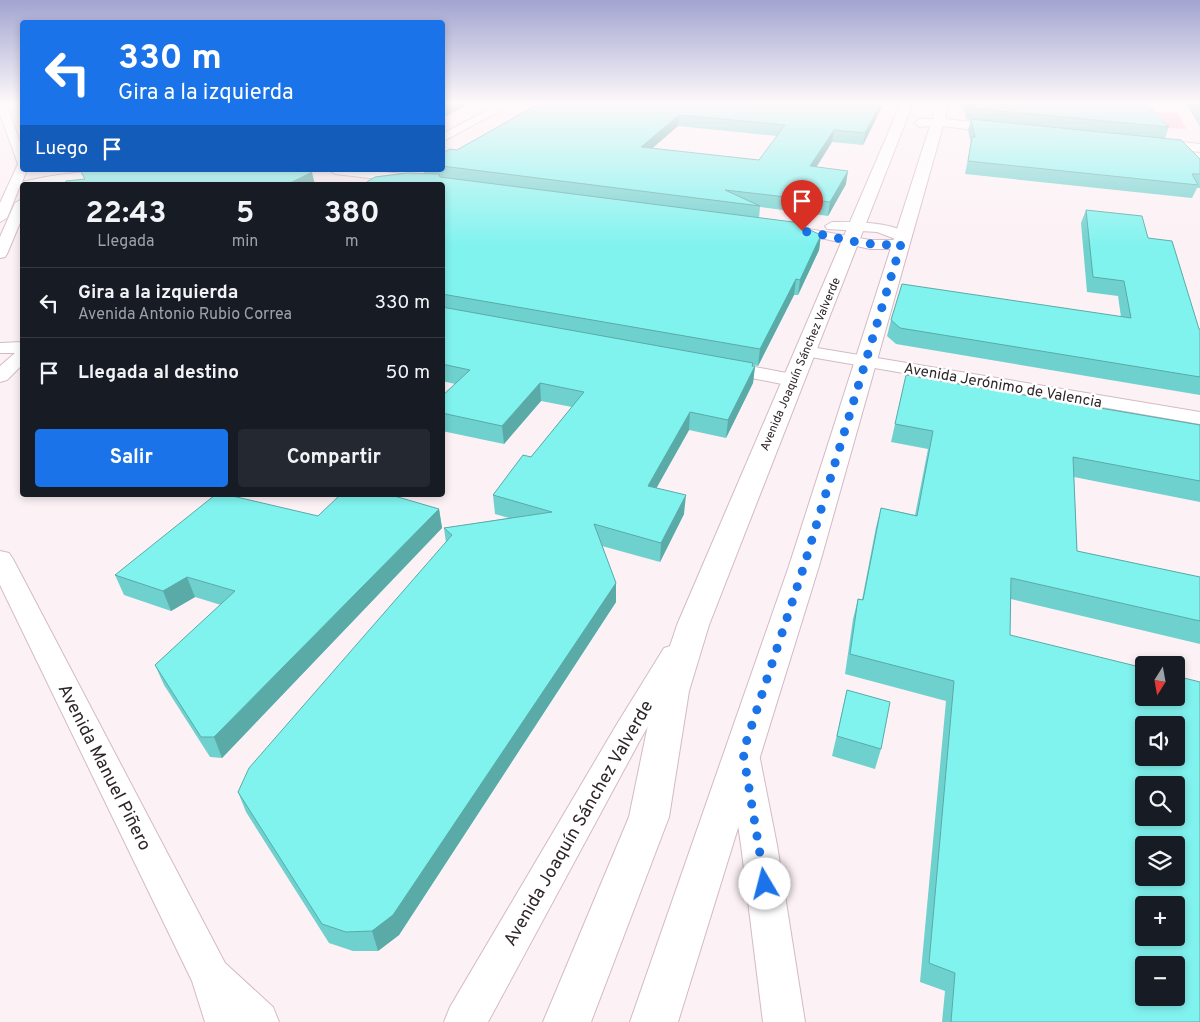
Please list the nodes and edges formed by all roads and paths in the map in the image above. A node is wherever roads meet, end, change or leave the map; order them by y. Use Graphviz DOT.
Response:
graph roads {
  1 [pos="907,151"];
  2 [pos="921,151"];
  3 [pos="79,172"];
  4 [pos="98,172"];
  5 [pos="350,172"];
  6 [pos="68,174"];
  7 [pos="372,175"];
  8 [pos="31,178"];
  9 [pos="424,178"];
  10 [pos="20,192"];
  11 [pos="20,208"];
  12 [pos="0,218"];
  13 [pos="771,224"];
  14 [pos="854,234"];
  15 [pos="902,241"];
  16 [pos="0,254"];
  17 [pos="20,347"];
  18 [pos="807,347"];
  19 [pos="0,348"];
  20 [pos="869,356"];
  21 [pos="705,364"];
  22 [pos="792,380"];
  23 [pos="1200,405"];
  24 [pos="1200,418"];
  25 [pos="0,559"];
  26 [pos="693,625"];
  27 [pos="743,752"];
  28 [pos="210,975"];
  29 [pos="226,1022"];
  30 [pos="258,1022"];
  31 [pos="465,1022"];
  32 [pos="567,1022"];
  33 [pos="654,1022"];
  34 [pos="784,1022"];
  1 -- 14 [label="main road, Avenida Joaquín Sánchez Valverde"];
  2 -- 15 [label="main road"];
  3 -- 6 [label="street"];
  4 -- 6 [label="street"];
  5 -- 7 [label="street"];
  6 -- 8 [label="street"];
  7 -- 9 [label="street"];
  10 -- 12 [label="street"];
  11 -- 16 [label="street"];
  13 -- 14 [label="street"];
  14 -- 15 [label="street"];
  14 -- 18 [label="main road, Avenida Joaquín Sánchez Valverde"];
  15 -- 20 [label="main road"];
  17 -- 19 [label="street"];
  18 -- 20 [label="street, Avenida Jerónimo de Valencia"];
  18 -- 22 [label="main road, Avenida Joaquín Sánchez Valverde"];
  20 -- 23 [label="street, Avenida Jerónimo de Valencia"];
  20 -- 24 [label="street, Avenida Jerónimo de Valencia"];
  20 -- 27 [label="main road"];
  21 -- 22 [label="street"];
  22 -- 26 [label="main road, Avenida Joaquín Sánchez Valverde"];
  25 -- 28 [label="street, Avenida Manuel Piñero"];
  26 -- 31 [label="street, Avenida Joaquín Sánchez Valverde"];
  26 -- 32 [label="main road, Avenida Joaquín Sánchez Valverde"];
  27 -- 33 [label="main road"];
  27 -- 34 [label="street"];
  28 -- 29 [label="street, Avenida Manuel Piñero"];
  28 -- 30 [label="street, Avenida Manuel Piñero"];
}
